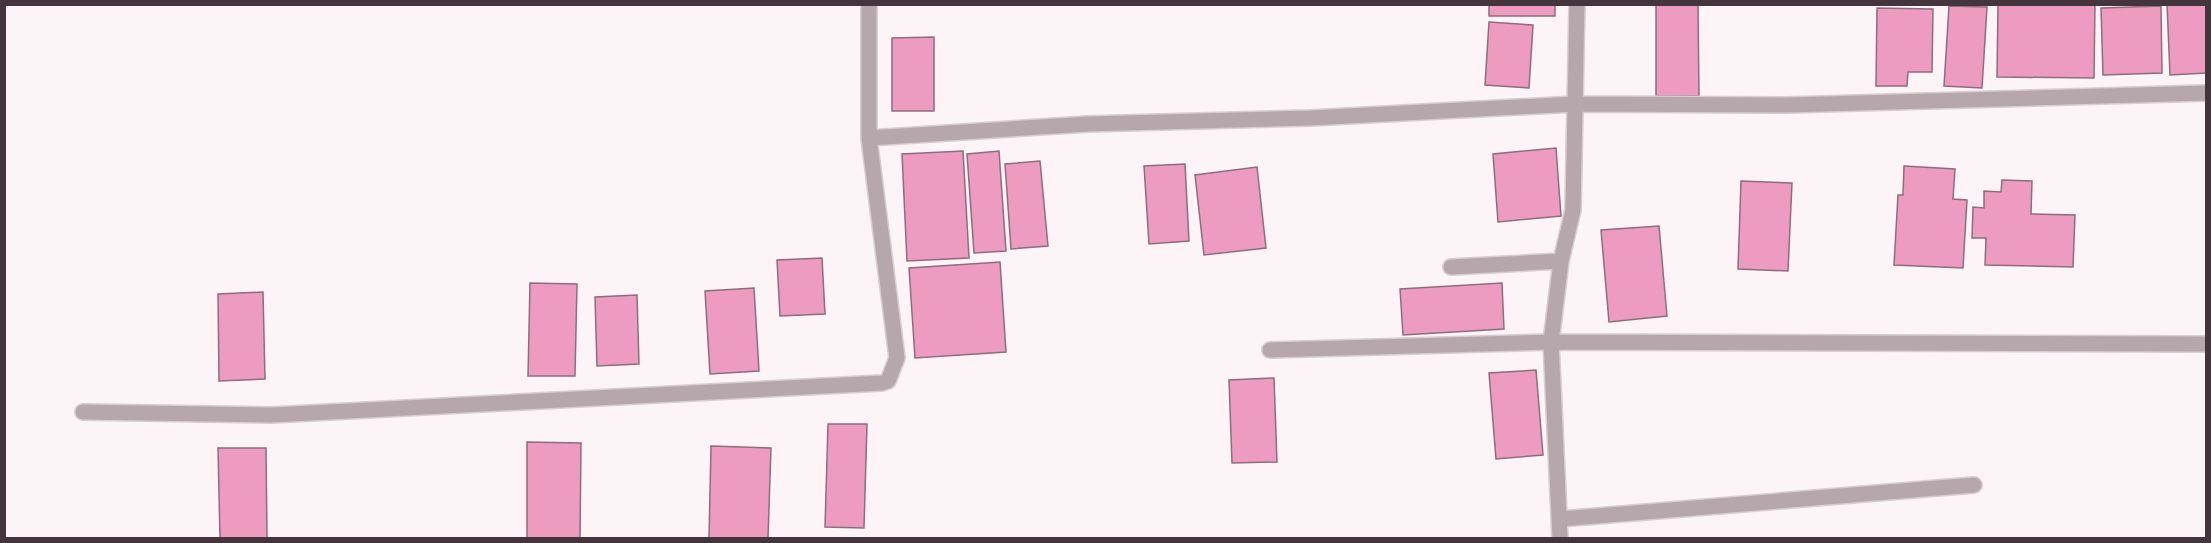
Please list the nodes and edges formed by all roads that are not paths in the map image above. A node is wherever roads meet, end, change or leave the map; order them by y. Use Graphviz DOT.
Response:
graph roads {
  1 [pos="869,4"];
  2 [pos="1577,4"];
  3 [pos="2206,93"];
  4 [pos="1575,104"];
  5 [pos="869,138"];
  6 [pos="1561,261"];
  7 [pos="1451,267"];
  8 [pos="1551,342"];
  9 [pos="2206,344"];
  10 [pos="1270,350"];
  11 [pos="83,412"];
  12 [pos="1974,485"];
  13 [pos="1560,519"];
  14 [pos="1560,538"];
  1 -- 5 [label="street"];
  2 -- 4 [label="street"];
  3 -- 4 [label="street"];
  4 -- 5 [label="street"];
  4 -- 6 [label="street"];
  5 -- 11 [label="street"];
  6 -- 7 [label="street"];
  6 -- 8 [label="street"];
  8 -- 9 [label="street"];
  8 -- 10 [label="street"];
  8 -- 13 [label="street"];
  12 -- 13 [label="street"];
  13 -- 14 [label="street"];
}
